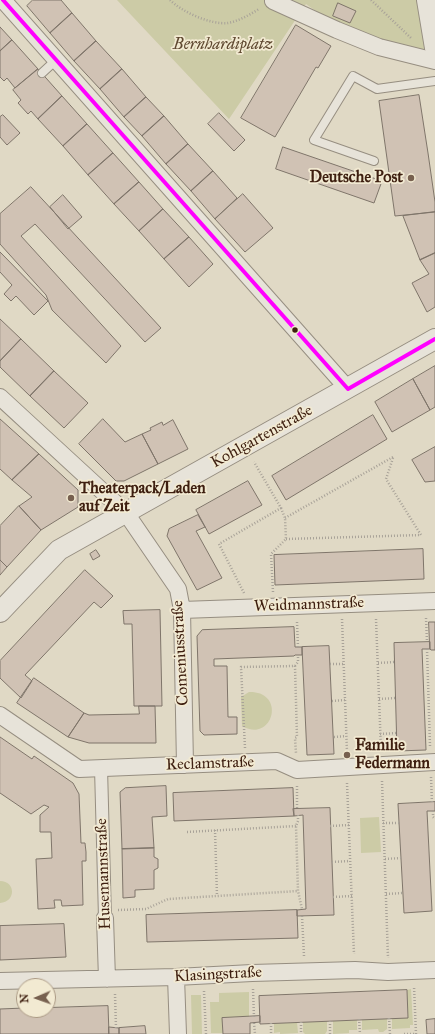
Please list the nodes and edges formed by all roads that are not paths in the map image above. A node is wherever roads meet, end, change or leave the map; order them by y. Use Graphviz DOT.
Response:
graph roads {
  1 [pos="3,0"];
  2 [pos="427,0"];
  3 [pos="272,1"];
  4 [pos="435,48"];
  5 [pos="56,60"];
  6 [pos="435,61"];
  7 [pos="42,73"];
  8 [pos="435,80"];
  9 [pos="374,161"];
  10 [pos="435,339"];
  11 [pos="348,388"];
  12 [pos="0,397"];
  13 [pos="126,513"];
  14 [pos="430,601"];
  15 [pos="182,610"];
  16 [pos="0,612"];
  17 [pos="0,715"];
  18 [pos="433,762"];
  19 [pos="184,765"];
  20 [pos="101,768"];
  21 [pos="105,914"];
  22 [pos="435,970"];
  23 [pos="176,977"];
  24 [pos="111,979"];
  25 [pos="0,981"];
  26 [pos="178,1034"];
  1 -- 5 [label="street"];
  2 -- 4 [label="street"];
  3 -- 6 [label="street"];
  5 -- 7 [label="lane"];
  5 -- 11 [label="street"];
  8 -- 9 [label="lane"];
  10 -- 11 [label="street, Kohlgartenstraße"];
  11 -- 13 [label="street, Kohlgartenstraße"];
  12 -- 13 [label="street, Comeniusstraße"];
  13 -- 15 [label="street, Comeniusstraße"];
  13 -- 16 [label="street, Kohlgartenstraße"];
  14 -- 15 [label="street, Weidmannstraße"];
  15 -- 19 [label="street, Comeniusstraße"];
  17 -- 20 [label="street, Reclamstraße"];
  18 -- 19 [label="street, Reclamstraße"];
  19 -- 20 [label="street, Reclamstraße"];
  20 -- 21 [label="street, Husemannstraße"];
  21 -- 24 [label="street, Husemannstraße"];
  22 -- 23 [label="street, Klasingstraße"];
  23 -- 24 [label="street, Klasingstraße"];
  23 -- 26 [label="street"];
  24 -- 25 [label="street, Klasingstraße"];
}
